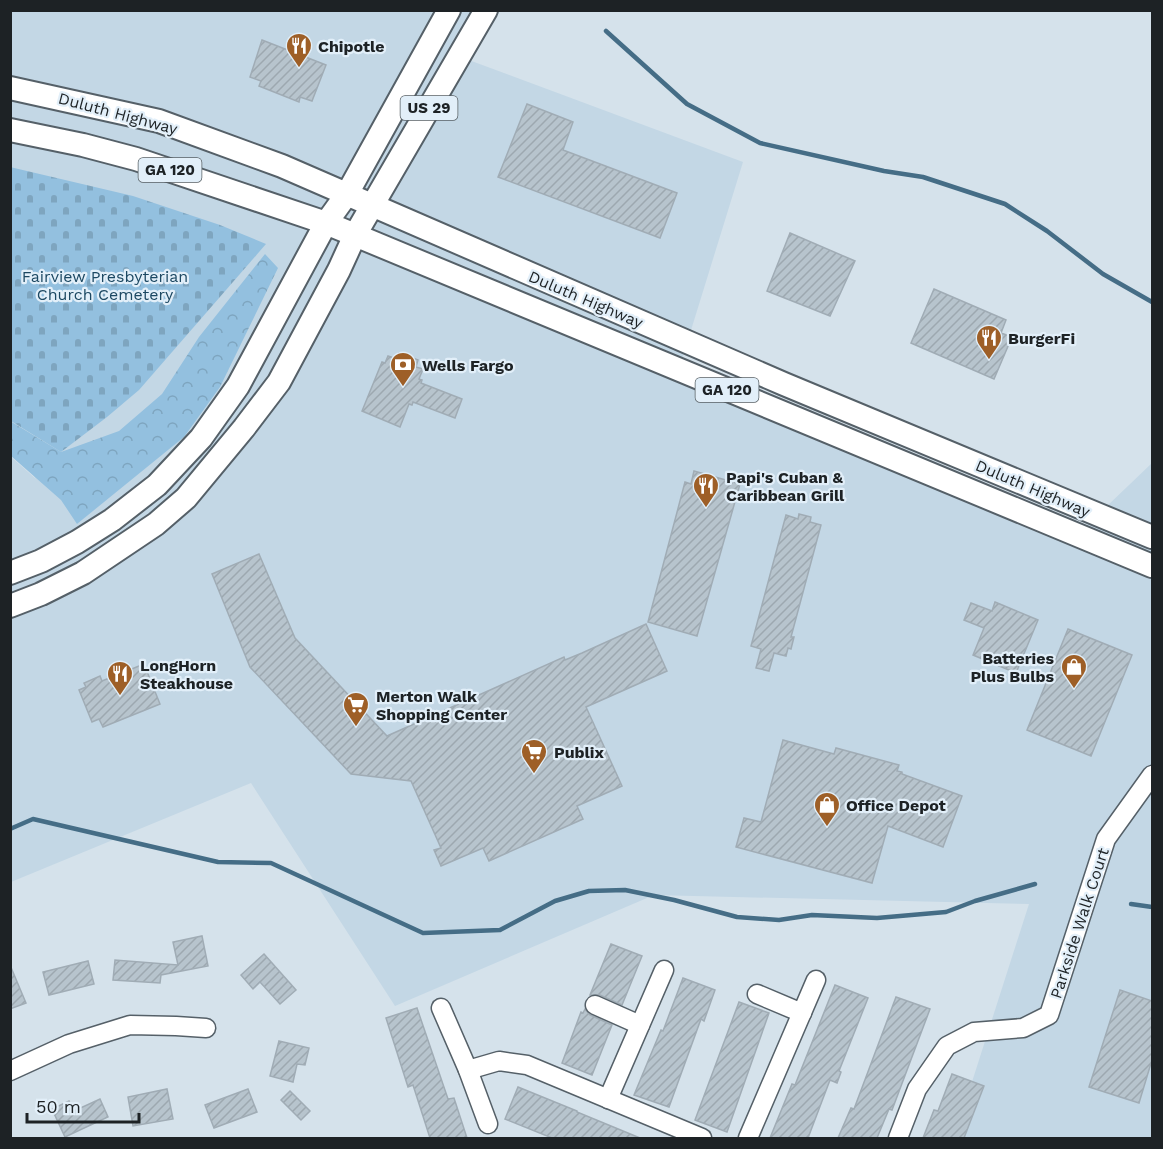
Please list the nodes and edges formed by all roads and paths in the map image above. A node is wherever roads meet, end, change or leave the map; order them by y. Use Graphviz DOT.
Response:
graph roads {
  1 [pos="449,10"];
  2 [pos="486,10"];
  3 [pos="10,88"];
  4 [pos="10,130"];
  5 [pos="347,194"];
  6 [pos="372,205"];
  7 [pos="326,223"];
  8 [pos="355,236"];
  9 [pos="1152,537"];
  10 [pos="1128,556"];
  11 [pos="1152,566"];
  12 [pos="10,573"];
  13 [pos="1152,574"];
  14 [pos="10,606"];
  15 [pos="1152,775"];
  16 [pos="664,970"];
  17 [pos="816,980"];
  18 [pos="757,994"];
  19 [pos="595,1005"];
  20 [pos="441,1008"];
  21 [pos="802,1013"];
  22 [pos="640,1025"];
  23 [pos="206,1028"];
  24 [pos="468,1070"];
  25 [pos="10,1071"];
  26 [pos="608,1099"];
  27 [pos="488,1124"];
  28 [pos="702,1138"];
  29 [pos="748,1138"];
  30 [pos="898,1138"];
  1 -- 5 [label="main road, US 29"];
  2 -- 6 [label="main road, US 29"];
  3 -- 5 [label="main road, Duluth Highway / GA 120"];
  4 -- 7 [label="main road, Duluth Highway / GA 120"];
  5 -- 6 [label="main road, Duluth Highway / GA 120"];
  5 -- 7 [label="main road"];
  6 -- 8 [label="main road, US 29"];
  6 -- 9 [label="main road, Duluth Highway / GA 120"];
  7 -- 8 [label="main road, Duluth Highway / GA 120"];
  7 -- 12 [label="main road"];
  8 -- 10 [label="main road, Duluth Highway / GA 120"];
  8 -- 14 [label="main road"];
  10 -- 11 [label="main road, Duluth Highway / GA 120"];
  10 -- 13 [label="main road"];
  15 -- 30 [label="street, Parkside Walk Court"];
  16 -- 22 [label="street"];
  17 -- 21 [label="street"];
  18 -- 21 [label="street"];
  19 -- 22 [label="street"];
  20 -- 24 [label="street"];
  21 -- 29 [label="street"];
  22 -- 26 [label="street"];
  23 -- 25 [label="street"];
  24 -- 26 [label="street"];
  24 -- 27 [label="street"];
  26 -- 28 [label="street"];
}
